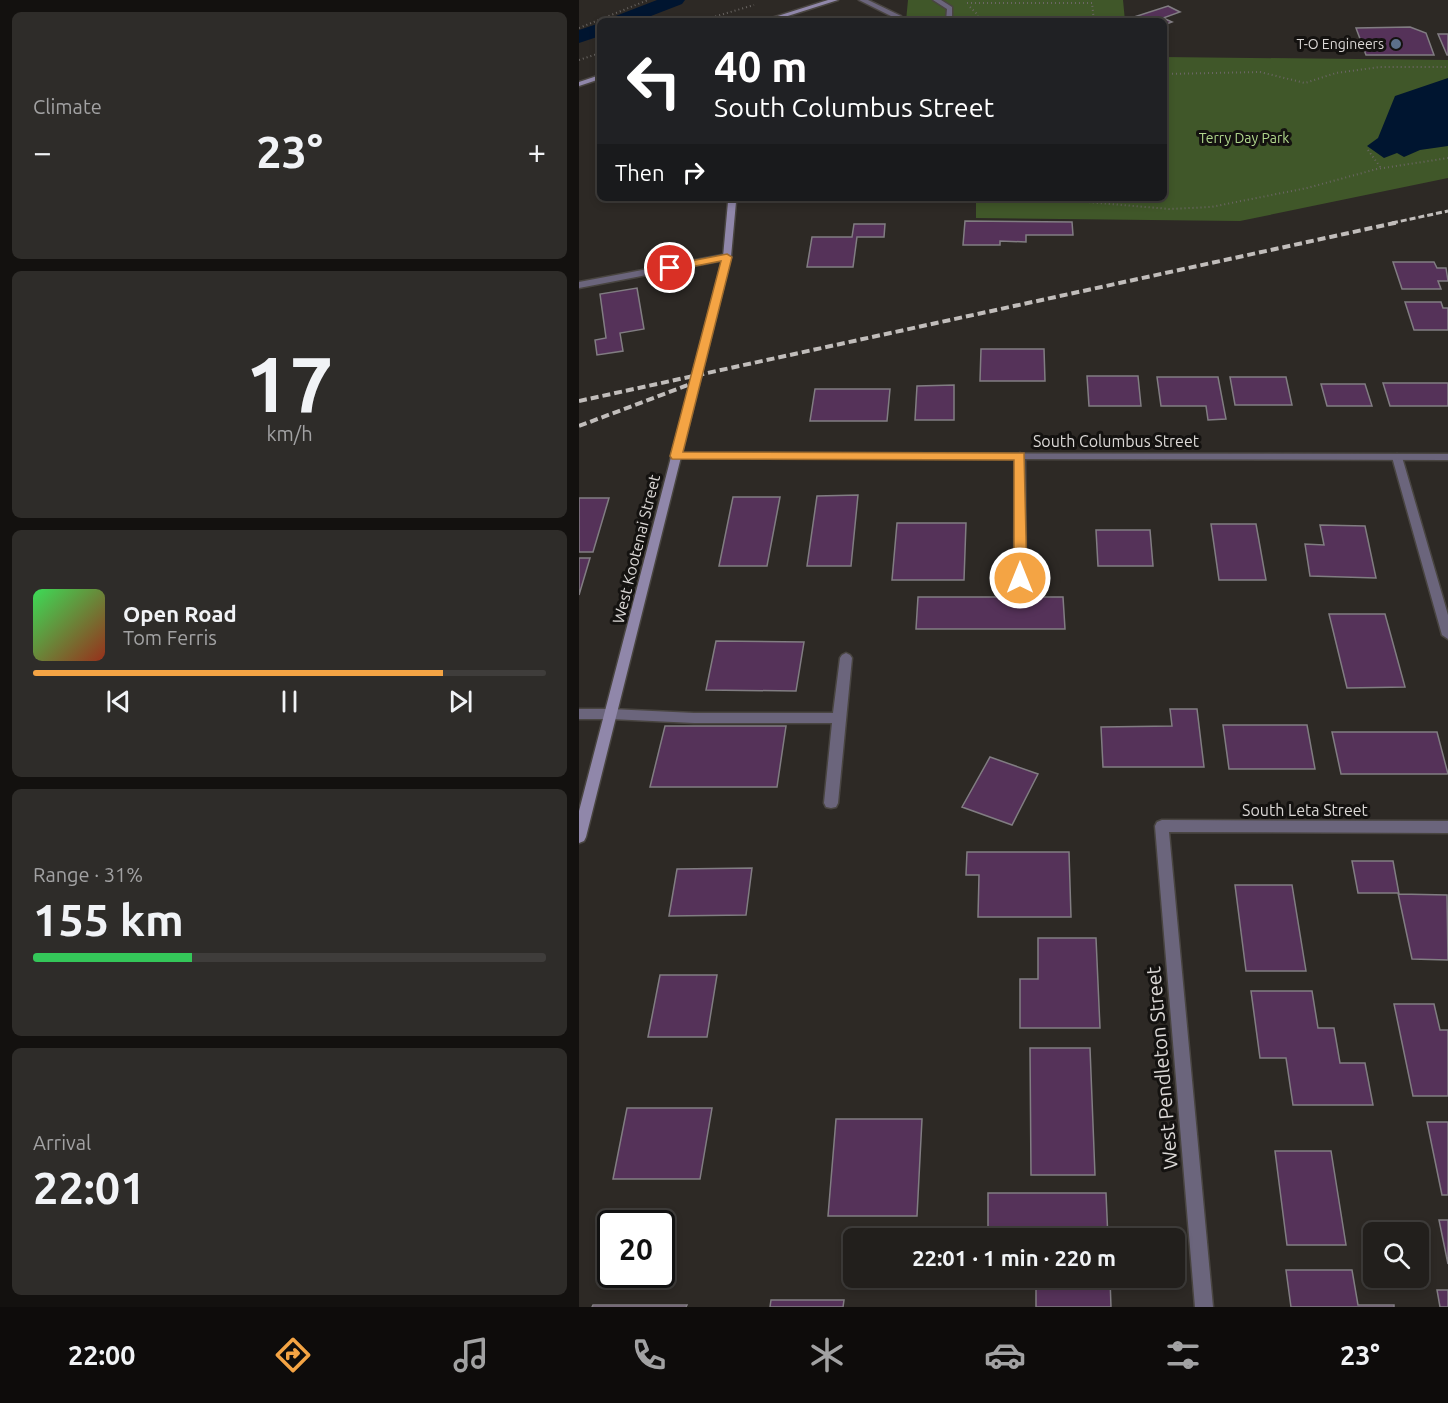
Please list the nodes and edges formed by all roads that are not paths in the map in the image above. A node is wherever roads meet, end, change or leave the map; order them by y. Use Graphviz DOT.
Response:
graph roads {
  1 [pos="835,0"];
  2 [pos="862,0"];
  3 [pos="936,0"];
  4 [pos="775,18"];
  5 [pos="899,18"];
  6 [pos="949,18"];
  7 [pos="597,78"];
  8 [pos="579,79"];
  9 [pos="588,81"];
  10 [pos="579,84"];
  11 [pos="597,85"];
  12 [pos="732,201"];
  13 [pos="727,257"];
  14 [pos="579,285"];
  15 [pos="676,456"];
  16 [pos="1020,456"];
  17 [pos="1397,456"];
  18 [pos="1448,456"];
  19 [pos="1020,578"];
  20 [pos="1448,635"];
  21 [pos="846,658"];
  22 [pos="579,714"];
  23 [pos="611,714"];
  24 [pos="840,718"];
  25 [pos="831,803"];
  26 [pos="1162,826"];
  27 [pos="1448,827"];
  28 [pos="579,837"];
  29 [pos="1205,1307"];
  1 -- 4 [label="main road"];
  2 -- 5 [label="street"];
  3 -- 6 [label="street"];
  7 -- 9 [label="main road"];
  8 -- 9 [label="street"];
  9 -- 10 [label="main road"];
  9 -- 11 [label="main road"];
  12 -- 13 [label="main road, West Kootenai Street"];
  13 -- 14 [label="street"];
  13 -- 15 [label="main road, West Kootenai Street"];
  15 -- 16 [label="street, South Columbus Street"];
  15 -- 23 [label="main road, West Kootenai Street"];
  16 -- 17 [label="street, South Columbus Street"];
  16 -- 19 [label="street"];
  17 -- 18 [label="street, South Columbus Street"];
  17 -- 20 [label="street"];
  21 -- 24 [label="street"];
  22 -- 23 [label="street"];
  23 -- 24 [label="street"];
  23 -- 28 [label="main road, West Kootenai Street"];
  24 -- 25 [label="street"];
  26 -- 27 [label="street, South Leta Street"];
  26 -- 29 [label="street, West Pendleton Street"];
}
